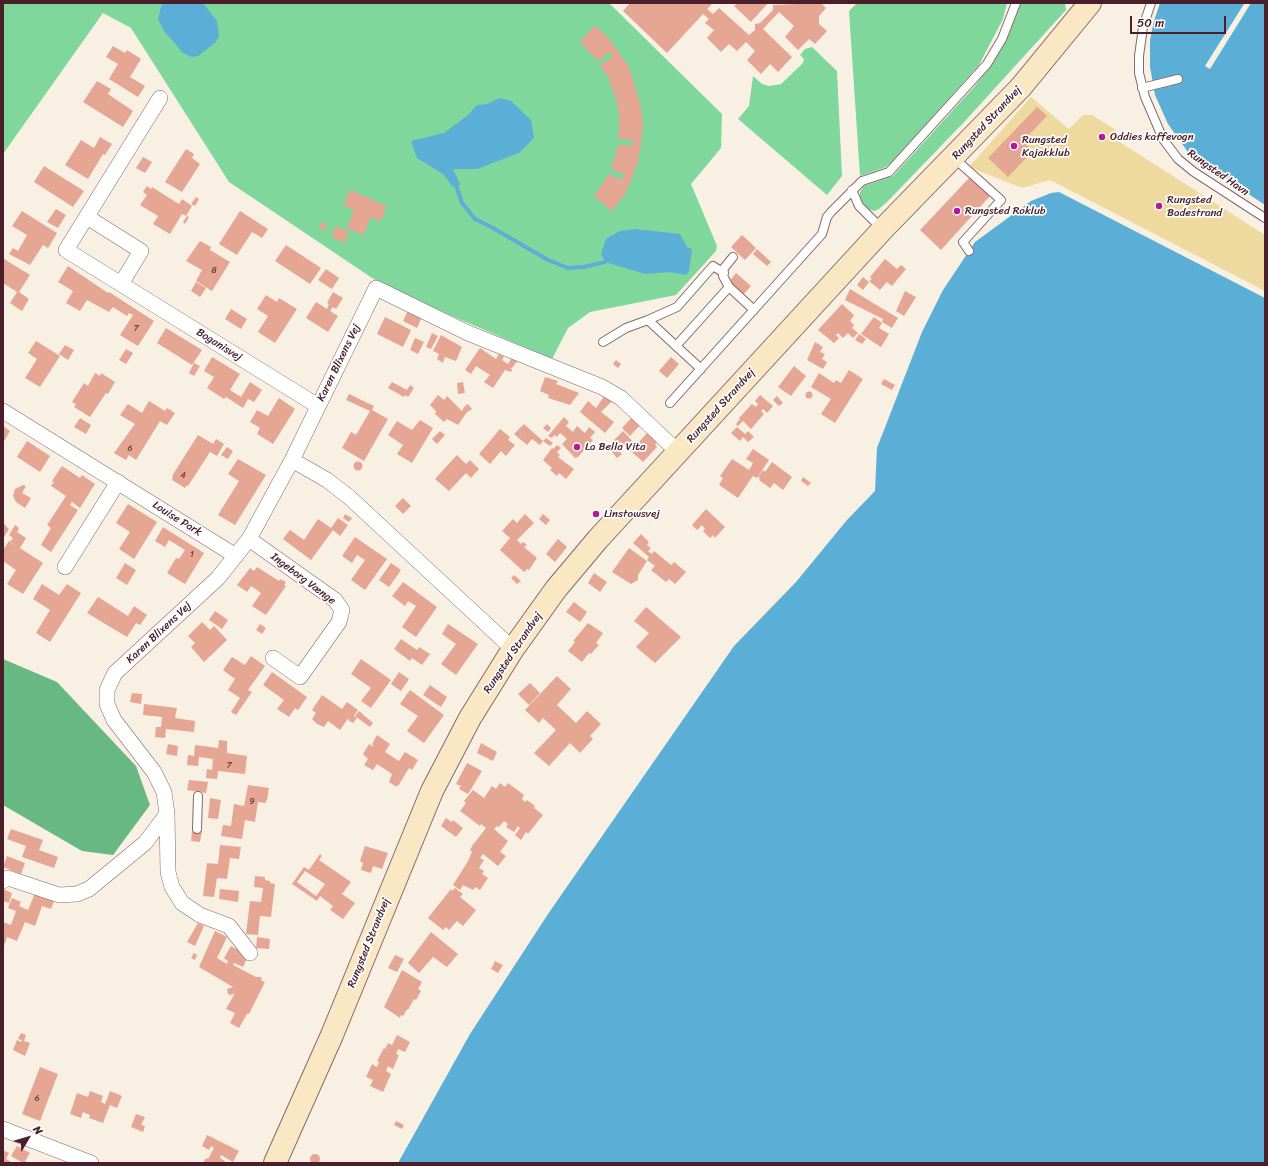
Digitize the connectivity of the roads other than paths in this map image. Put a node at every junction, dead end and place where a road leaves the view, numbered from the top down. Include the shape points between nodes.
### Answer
1 (1016, 3) edge
2 (1151, 3) edge
3 (1083, 6) edge
4 (1178, 79) dead end
5 (1142, 88) junction
6 (160, 98) dead end
7 (954, 158) junction
8 (852, 190) junction
9 (87, 217) junction
10 (1265, 218) edge
11 (883, 229) junction
12 (969, 251) dead end
13 (732, 257) dead end
14 (724, 273) junction
15 (121, 284) junction
16 (729, 287) junction
17 (754, 310) junction
18 (648, 320) junction
19 (603, 342) dead end
20 (676, 346) junction
21 (701, 369) junction
22 (670, 403) dead end
23 (318, 406) junction
24 (3, 411) edge
25 (678, 452) junction
26 (292, 460) junction
27 (118, 482) junction
28 (249, 539) junction
29 (236, 556) junction
30 (65, 567) dead end
31 (513, 649) junction
32 (273, 658) dead end
33 (198, 796) dead end
34 (167, 814) junction
35 (197, 829) dead end
36 (3, 881) edge
37 (250, 953) dead end
38 (3, 1129) edge
39 (91, 1163) edge
40 (275, 1163) edge

1 - 8 lane via 1002,39 987,64 889,172 862,181
2 - 5 lane, Rungsted Havn via 1143,27 1139,56
3 - 7 main road, Rungsted Strandvej via 1021,87
4 - 5 lane
5 - 10 lane, Rungsted Havn via 1166,144 1178,159
6 - 9 street, Boganisvej
7 - 11 main road, Rungsted Strandvej
7 - 12 lane via 1001,200 963,242
8 - 11 lane via 859,206
8 - 17 lane via 827,217 822,234
9 - 15 street via 141,251
9 - 15 street, Boganisvej via 66,250
11 - 25 main road, Rungsted Strandvej
13 - 14 lane via 724,268
14 - 16 lane
14 - 18 lane via 713,266 677,307
15 - 23 street, Boganisvej
16 - 17 lane
16 - 20 lane
17 - 21 lane
18 - 19 lane via 626,328
18 - 20 lane
20 - 21 lane
21 - 22 lane
23 - 25 street, Karen Blixens Vej via 376,288 468,333 602,387 621,398
23 - 26 street, Karen Blixens Vej
24 - 27 street, Louise Park
25 - 31 main road, Rungsted Strandvej via 556,589
26 - 28 street, Karen Blixens Vej
26 - 31 street via 327,480 349,497
27 - 29 street, Louise Park
27 - 30 street
28 - 29 street, Karen Blixens Vej
28 - 32 street, Ingeborg Vænge via 335,600 342,610 339,622 300,677
29 - 34 street, Karen Blixens Vej via 218,578 115,673 107,690 107,704 114,720 154,772 164,792
31 - 40 main road, Rungsted Strandvej via 470,718 432,791 332,1035
33 - 35 lane
34 - 36 street via 145,844 89,889 77,894 59,895 8,878
34 - 37 street, Karen Blixens Vej via 168,872 172,887 182,903 200,915 229,926
38 - 39 street

